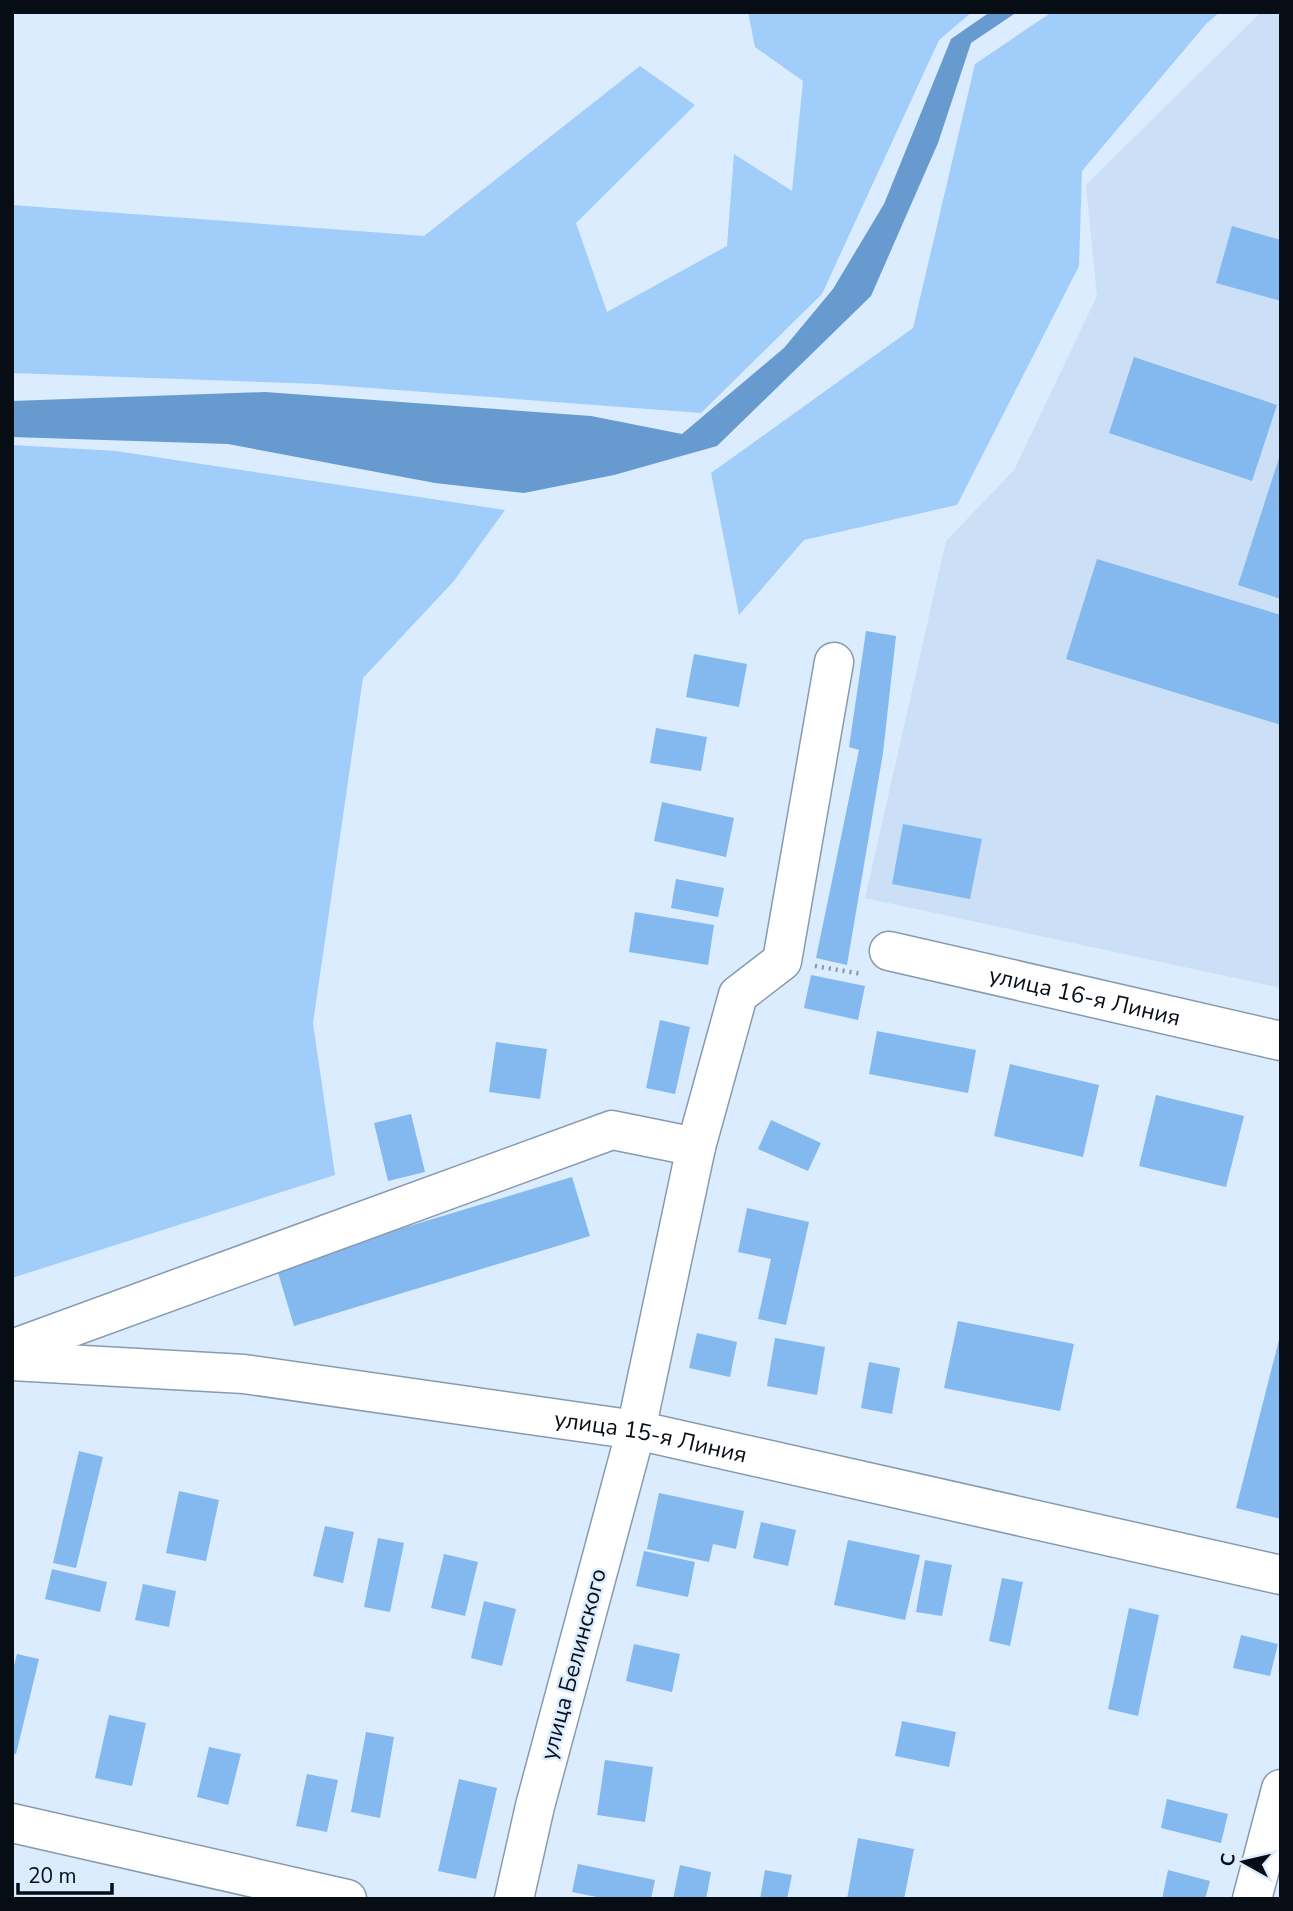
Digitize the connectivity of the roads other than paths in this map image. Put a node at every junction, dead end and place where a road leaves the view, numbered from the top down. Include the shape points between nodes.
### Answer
1 (834, 662) dead end
2 (889, 951) road end
3 (1281, 1041) edge
4 (696, 1147) junction
5 (12, 1349) edge
6 (12, 1361) edge
7 (636, 1430) junction
8 (1281, 1575) edge
9 (1281, 1788) edge
10 (12, 1823) edge
11 (346, 1899) edge
12 (514, 1899) edge
13 (1252, 1899) edge

1 - 4 street, улица Белинского via 782,961 738,995
2 - 3 street, улица 16-я Линия
4 - 5 street via 611,1130
4 - 7 street, улица Белинского
6 - 7 street, улица 15-я Линия via 244,1374
7 - 8 street, улица 15-я Линия
7 - 12 street, улица Белинского
9 - 13 street
10 - 11 street

